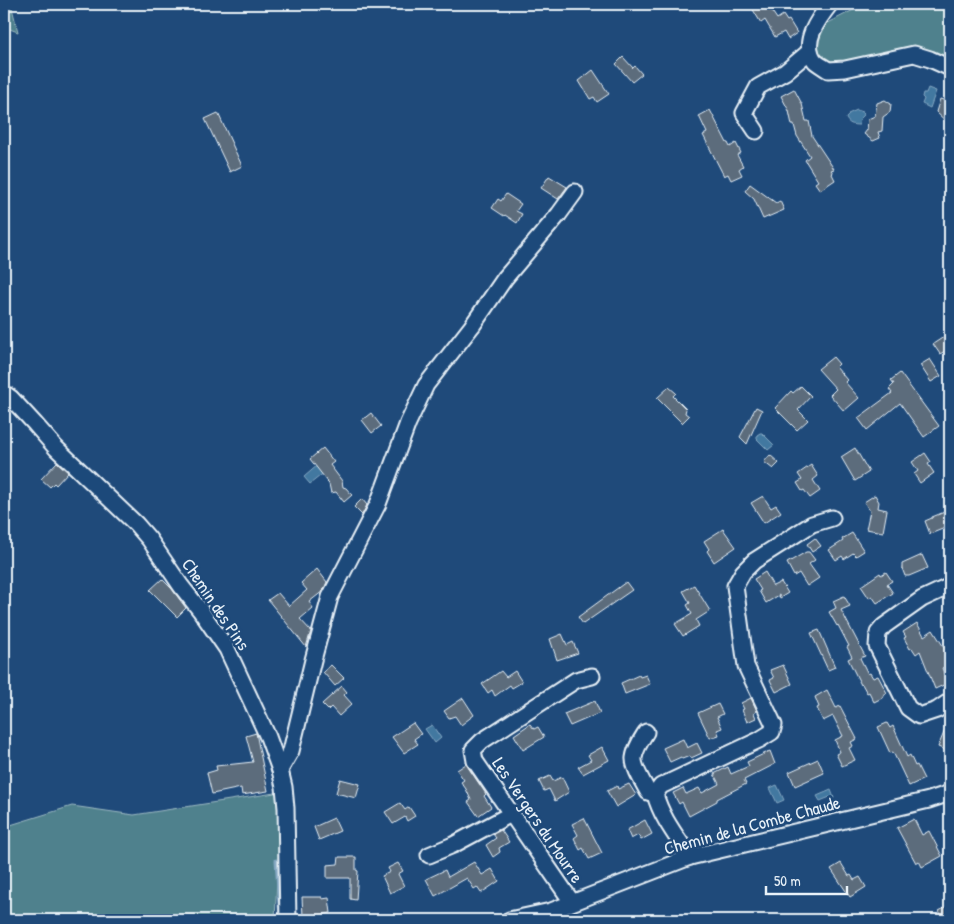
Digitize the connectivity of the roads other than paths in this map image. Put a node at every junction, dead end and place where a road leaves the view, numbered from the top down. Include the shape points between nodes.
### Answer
1 (830, 4) edge
2 (810, 50) junction
3 (950, 68) edge
4 (756, 131) dead end
5 (575, 192) dead end
6 (4, 393) edge
7 (832, 518) dead end
8 (950, 586) edge
9 (592, 676) dead end
10 (950, 700) edge
11 (646, 732) dead end
12 (280, 770) junction
13 (950, 793) edge
14 (656, 794) junction
15 (511, 814) junction
16 (429, 855) dead end
17 (690, 857) junction
18 (572, 902) junction
19 (288, 920) edge
20 (510, 920) edge

1 - 2 street via 810,36
2 - 3 street via 814,60 828,70 914,54
2 - 4 street via 785,72 758,87 744,113
5 - 12 street via 505,278 426,385 378,504 330,597 291,751
6 - 12 street, Chemin des Pins via 149,539 227,649
7 - 14 street via 812,524 754,561 735,586 746,666 774,725 772,732 661,786
8 - 10 street via 922,599 884,626 878,634 877,646 908,708 919,716 937,710
9 - 15 street, Les Vergers du Mourre via 576,680 473,750 475,761
11 - 14 street via 633,759 648,792
12 - 19 street, Chemin des Pins via 286,808
13 - 17 street, Chemin de la Combe Chaude
14 - 17 street via 658,804
15 - 16 street
15 - 18 street, Les Vergers du Mourre
17 - 18 street, Chemin de la Combe Chaude
18 - 20 street, Chemin de la Combe Chaude via 551,911

